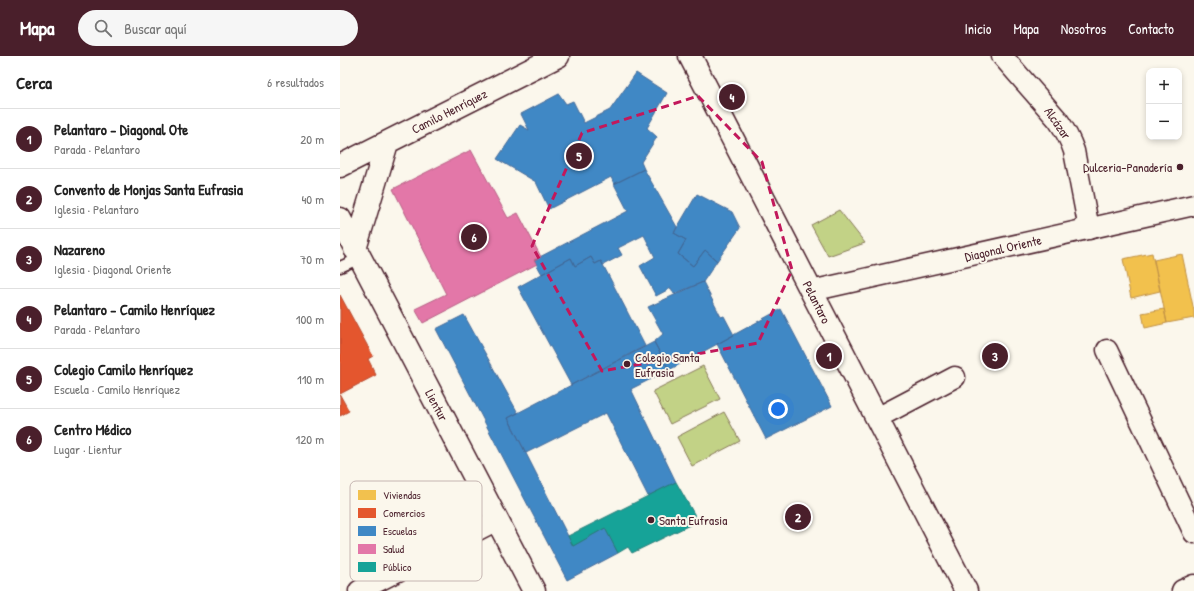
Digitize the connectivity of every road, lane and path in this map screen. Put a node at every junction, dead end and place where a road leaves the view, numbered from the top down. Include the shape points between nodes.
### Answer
1 (558, 56) edge
2 (690, 56) edge
3 (1002, 56) edge
4 (387, 143) junction
5 (340, 166) edge
6 (1194, 205) edge
7 (340, 219) edge
8 (1089, 228) junction
9 (357, 253) junction
10 (340, 267) edge
11 (811, 291) junction
12 (1107, 350) dead end
13 (955, 377) dead end
14 (877, 418) junction
15 (477, 481) edge
16 (482, 491) edge
17 (497, 520) junction
18 (482, 528) edge
19 (1194, 533) edge
20 (378, 581) edge
21 (1194, 586) edge
22 (359, 591) edge
23 (534, 591) edge
24 (966, 591) edge
25 (1183, 591) edge

1 - 4 main road, Camilo Henríquez
2 - 11 main road, Pelantaro
3 - 8 street, Alcázar via 1058,120 1071,140
4 - 5 main road, Camilo Henríquez
4 - 9 main road
6 - 8 street, Diagonal Oriente
7 - 9 main road, Lientur
8 - 11 street, Diagonal Oriente
9 - 10 lane
9 - 15 main road, Lientur
11 - 14 main road, Pelantaro
12 - 19 street
13 - 14 street
14 - 24 main road, Pelantaro
16 - 17 main road, Lientur
17 - 18 street
17 - 23 main road, Lientur
20 - 22 street
21 - 25 main road

